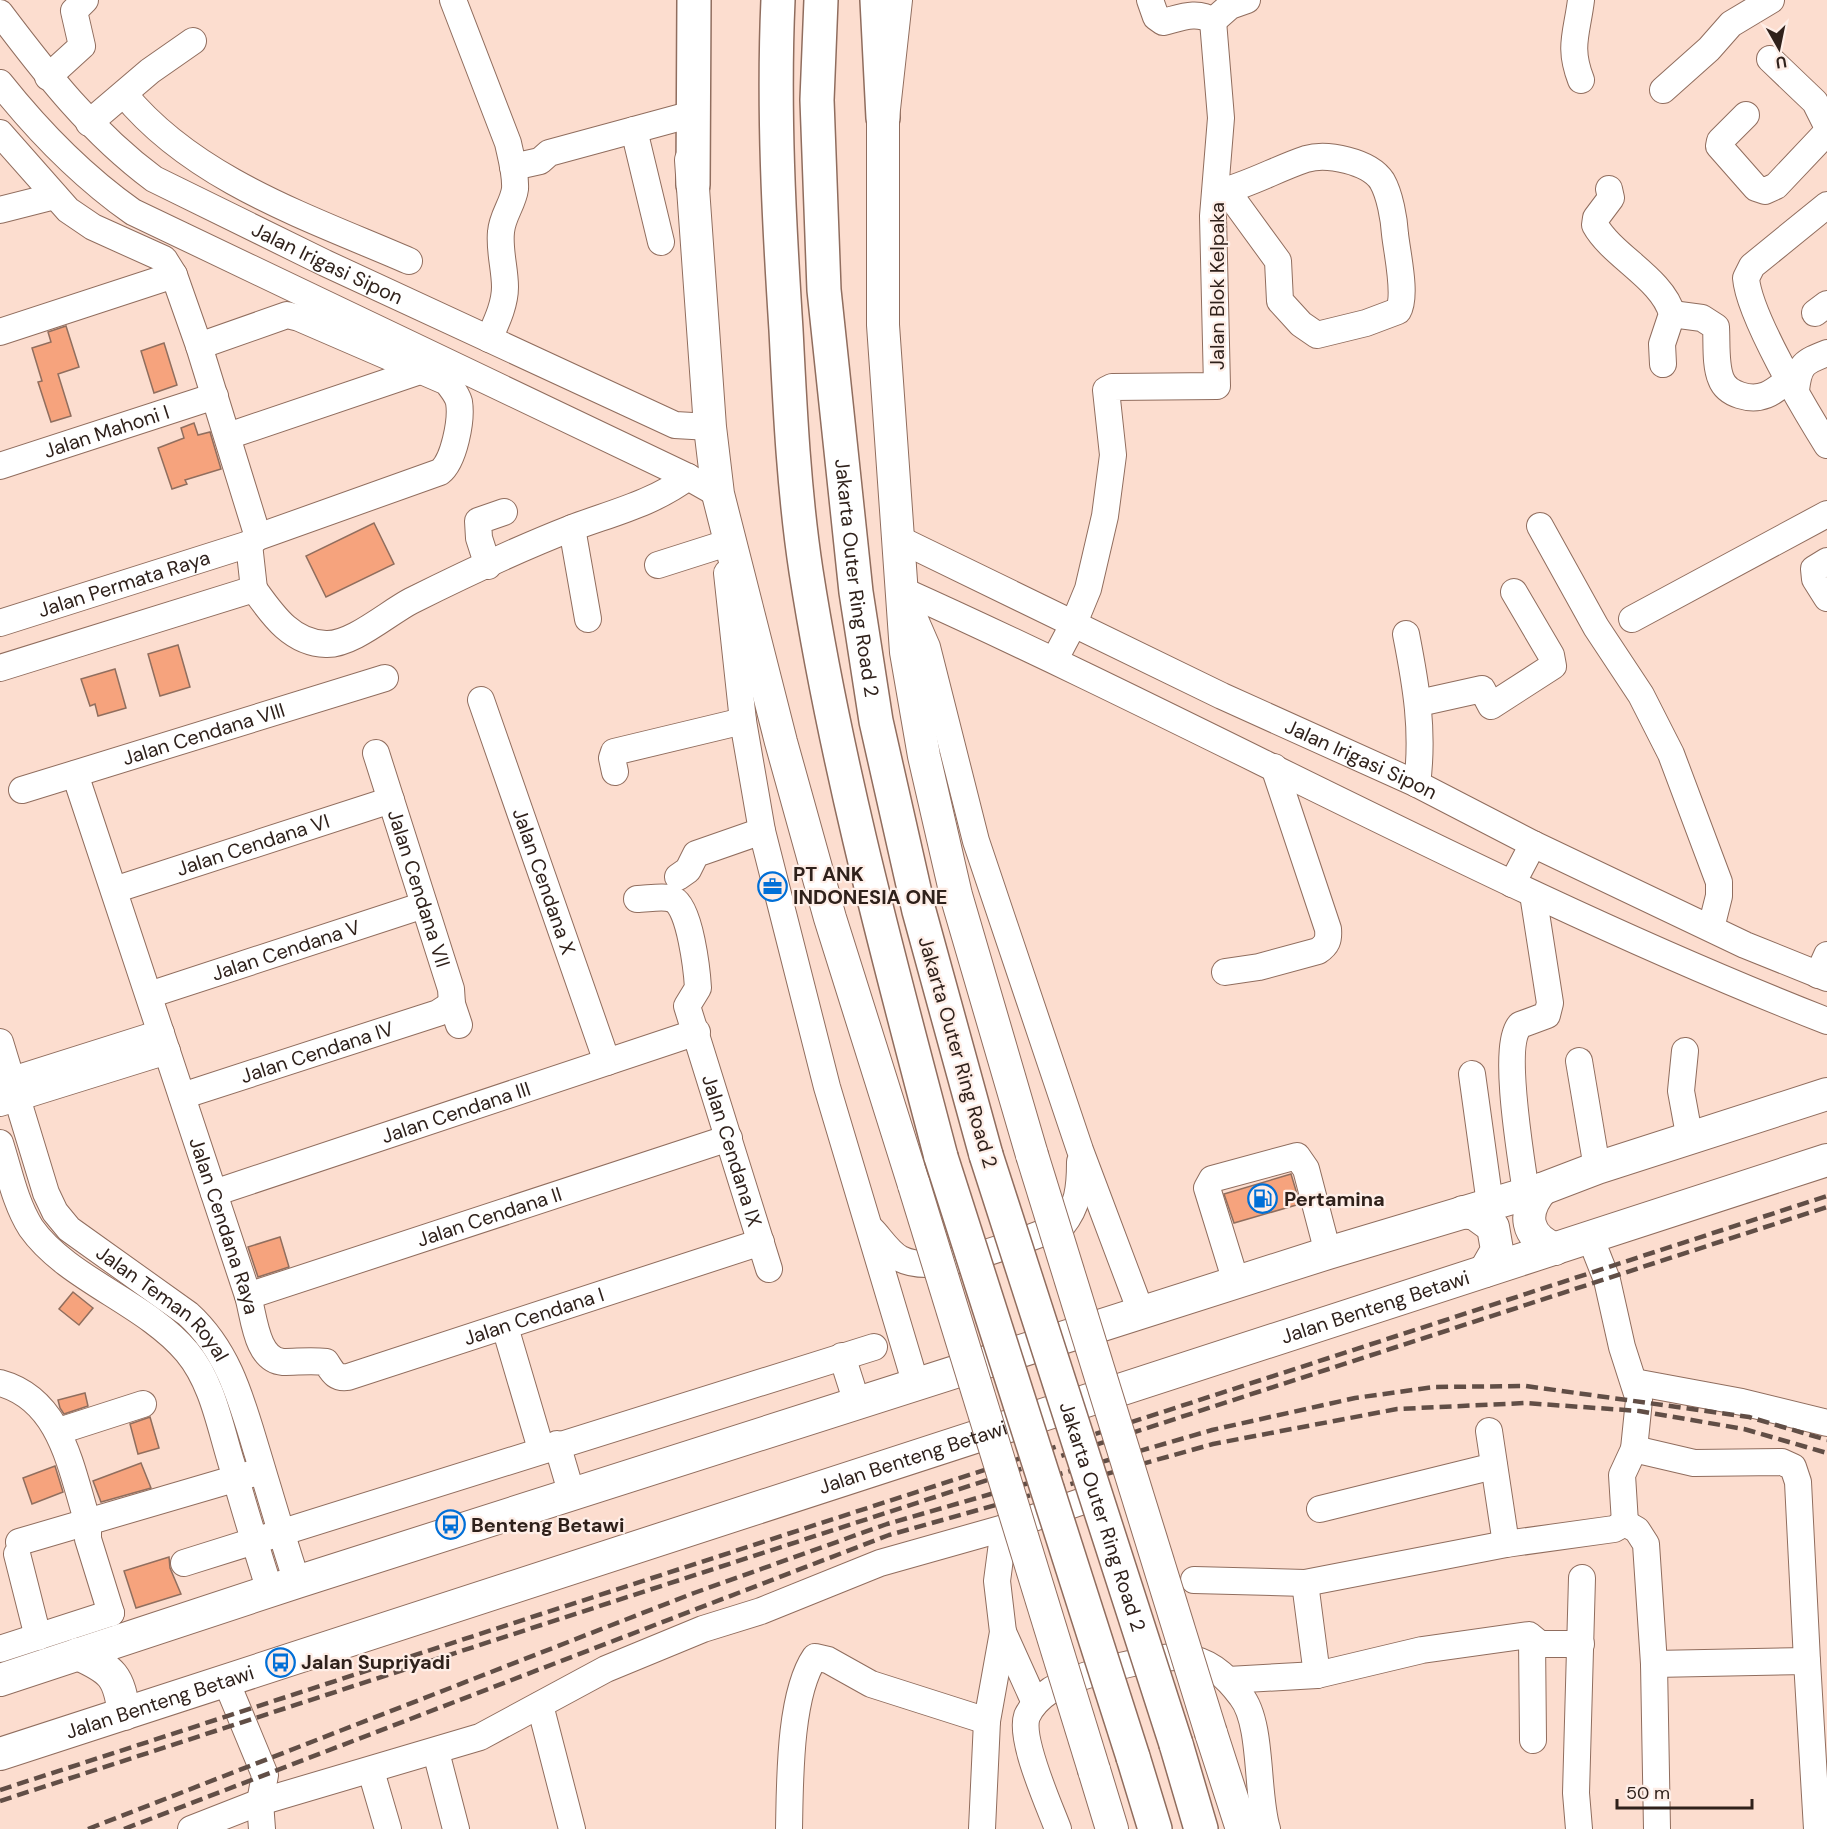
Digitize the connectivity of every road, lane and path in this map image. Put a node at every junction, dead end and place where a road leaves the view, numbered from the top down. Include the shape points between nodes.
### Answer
1 (85, 0) edge
2 (453, 0) edge
3 (681, 0) edge
4 (694, 0) edge
5 (778, 0) edge
6 (821, 0) edge
7 (877, 0) edge
8 (896, 0) edge
9 (1150, 0) edge
10 (1247, 0) edge
11 (1581, 0) edge
12 (1771, 0) edge
13 (0, 13) edge
14 (1213, 21) junction
15 (193, 41) dead end
16 (1770, 59) dead end
17 (48, 77) junction
18 (1581, 80) dead end
19 (0, 83) edge
20 (1663, 90) dead end
21 (124, 94) junction
22 (689, 115) junction
23 (1746, 115) dead end
24 (883, 118) junction
25 (89, 123) junction
26 (1827, 126) edge
27 (634, 129) junction
28 (1827, 132) edge
29 (0, 133) edge
30 (513, 167) junction
31 (693, 185) junction
32 (1609, 189) dead end
33 (1221, 192) junction
34 (55, 196) junction
35 (1827, 205) edge
36 (0, 210) edge
37 (348, 235) junction
38 (661, 242) dead end
39 (409, 261) dead end
40 (325, 263) junction
41 (174, 275) junction
42 (1672, 314) junction
43 (0, 332) edge
44 (489, 339) junction
45 (199, 346) junction
46 (1827, 353) edge
47 (1663, 363) dead end
48 (420, 371) junction
49 (1793, 384) junction
50 (215, 396) junction
51 (711, 435) junction
52 (228, 436) junction
53 (1827, 445) edge
54 (0, 466) edge
55 (708, 485) junction
56 (504, 512) dead end
57 (1827, 514) edge
58 (1540, 526) dead end
59 (572, 528) junction
60 (253, 540) junction
61 (897, 541) junction
62 (723, 544) junction
63 (1827, 561) edge
64 (658, 565) dead end
65 (488, 566) junction
66 (254, 588) junction
67 (904, 591) junction
68 (1514, 592) dead end
69 (1827, 598) edge
70 (588, 619) dead end
71 (1632, 619) dead end
72 (0, 623) edge
73 (1073, 625) junction
74 (1406, 634) dead end
75 (1056, 657) junction
76 (0, 668) edge
77 (385, 678) dead end
78 (481, 700) dead end
79 (1419, 703) junction
80 (743, 722) junction
81 (375, 753) dead end
82 (1274, 767) junction
83 (615, 772) dead end
84 (75, 774) junction
85 (1417, 784) junction
86 (22, 790) dead end
87 (391, 800) junction
88 (762, 831) junction
89 (1525, 870) junction
90 (678, 877) dead end
91 (114, 890) junction
92 (637, 899) dead end
93 (424, 905) junction
94 (1711, 928) junction
95 (1824, 969) edge
96 (1225, 972) dead end
97 (148, 995) junction
98 (456, 1014) joint
99 (1827, 1021) edge
100 (697, 1032) junction
101 (0, 1042) edge
102 (164, 1042) junction
103 (1685, 1051) dead end
104 (1579, 1061) dead end
105 (607, 1062) junction
106 (1472, 1074) dead end
107 (7, 1091) edge
108 (1827, 1095) edge
109 (182, 1096) junction
110 (729, 1138) junction
111 (1690, 1140) junction
112 (0, 1143) edge
113 (1080, 1150) junction
114 (1827, 1160) edge
115 (1598, 1168) junction
116 (1534, 1191) junction
117 (46, 1193) junction
118 (214, 1193) junction
119 (18, 1200) junction
120 (1477, 1208) junction
121 (870, 1227) junction
122 (1590, 1237) junction
123 (761, 1242) junction
124 (1555, 1249) junction
125 (1328, 1253) junction
126 (769, 1269) dead end
127 (1485, 1271) junction
128 (1236, 1282) junction
129 (248, 1296) junction
130 (1141, 1312) junction
131 (505, 1327) junction
132 (874, 1347) dead end
133 (842, 1356) junction
134 (310, 1359) joint
135 (1634, 1382) junction
136 (0, 1383) edge
137 (916, 1385) junction
138 (857, 1403) junction
139 (143, 1404) dead end
140 (1827, 1423) edge
141 (58, 1431) junction
142 (1489, 1431) dead end
143 (549, 1447) junction
144 (1634, 1449) junction
145 (1494, 1466) junction
146 (263, 1470) junction
147 (236, 1479) junction
148 (572, 1495) junction
149 (1092, 1498) dead end
150 (1320, 1509) dead end
151 (277, 1520) junction
152 (88, 1523) junction
153 (1625, 1523) junction
154 (1004, 1528) junction
155 (250, 1529) junction
156 (1506, 1544) junction
157 (184, 1563) dead end
158 (1582, 1578) dead end
159 (1194, 1580) dead end
160 (1305, 1583) junction
161 (283, 1587) junction
162 (1003, 1632) junction
163 (97, 1633) junction
164 (142, 1634) junction
165 (38, 1637) junction
166 (1532, 1639) junction
167 (1581, 1644) junction
168 (0, 1649) edge
169 (1807, 1661) junction
170 (1654, 1664) junction
171 (1317, 1675) junction
172 (0, 1680) edge
173 (1228, 1680) junction
174 (226, 1681) junction
175 (157, 1703) junction
176 (1035, 1703) junction
177 (540, 1704) junction
178 (124, 1714) junction
179 (987, 1721) junction
180 (1819, 1726) edge
181 (1533, 1740) dead end
182 (436, 1752) junction
183 (0, 1754) edge
184 (371, 1771) junction
185 (260, 1802) junction
186 (1820, 1818) edge
187 (191, 1829) edge
188 (262, 1829) edge
189 (388, 1829) edge
190 (456, 1829) edge
191 (572, 1829) edge
192 (789, 1829) edge
193 (982, 1829) edge
194 (1058, 1829) edge
195 (1112, 1829) edge
196 (1155, 1829) edge
197 (1201, 1829) edge
198 (1242, 1829) edge
199 (1267, 1829) edge
200 (1579, 1829) edge
201 (1657, 1829) edge

1 - 17 street via 74,11 82,46
2 - 30 street via 508,143
3 - 22 main road
4 - 31 highway
5 - 196 highway, bridge via 779,218 789,393 806,568 834,728 879,925 941,1157
6 - 197 highway, Jakarta Outer Ring Road 2, bridge via 817,100 824,290 856,592 876,721 919,911 986,1155
7 - 24 highway
8 - 24 main road
9 - 14 street via 1162,22 1194,14 1204,14
10 - 14 street via 1230,6
11 - 18 street via 1572,45
12 - 20 street via 1731,24
13 - 17 street, Jalan Irigasi Sipon
14 - 33 street, Jalan Blok Kelpaka via 1221,118
15 - 21 street
16 - 26 street via 1815,102
17 - 25 street, Jalan Irigasi Sipon
19 - 55 street, Jalan Irigasi Sipon via 64,156 133,212
21 - 25 street
21 - 37 street via 162,135 207,166
22 - 27 street
22 - 31 main road
23 - 28 street via 1719,146 1756,188 1776,186
24 - 61 main road via 883,325
25 - 40 street, Jalan Irigasi Sipon via 154,179
27 - 30 street
27 - 38 street
29 - 34 street
30 - 44 street via 515,189 500,238 505,288 501,312
31 - 51 main road
32 - 42 street via 1611,198 1594,221 1596,228 1657,290
33 - 33 street via 1308,158 1338,157 1374,174 1382,181 1394,224 1402,296 1398,311 1317,335 1280,301 1278,261
33 - 73 street, Jalan Blok Kelpaka via 1213,271 1217,386 1106,390 1113,470 1094,570
34 - 36 street
34 - 41 street via 93,227 164,259
35 - 49 street via 1752,266 1746,278 1751,302
37 - 39 street
37 - 40 street
40 - 44 street, Jalan Irigasi Sipon
41 - 43 street
41 - 45 street
42 - 47 street via 1662,344
42 - 49 street via 1702,318 1716,327 1720,378 1735,393 1749,397 1766,395
44 - 51 street, Jalan Irigasi Sipon via 675,425
45 - 48 street via 287,315
45 - 50 street
46 - 49 street via 1805,362
48 - 52 street
48 - 60 street, Jalan Permata Raya via 447,382 456,393 459,404 448,465 440,472
49 - 53 street
50 - 52 street
50 - 54 street, Jalan Mahoni I
51 - 55 main road
52 - 60 street
55 - 59 street
55 - 62 street
55 - 195 main road, bridge via 830,918
56 - 65 street via 478,521
57 - 71 street
58 - 94 street via 1596,627 1641,695 1671,754 1719,882
59 - 65 street
59 - 70 street
60 - 66 street
60 - 72 street, Jalan Permata Raya
61 - 67 main road
61 - 73 street, Jalan Irigasi Sipon
62 - 64 street
62 - 80 street
63 - 69 street via 1814,569 1815,579
65 - 66 street via 409,602 346,640 327,644 303,639 276,621
66 - 76 street
67 - 75 street, Jalan Irigasi Sipon
67 - 113 street via 927,647 976,841
67 - 198 main road, bridge via 906,652 956,895 1032,1155
68 - 79 street via 1551,655 1553,666 1491,706 1482,689
73 - 75 street, Jalan Blok Kelpaka
73 - 85 street, Jalan Irigasi Sipon
74 - 79 street
75 - 82 street, Jalan Irigasi Sipon
77 - 84 street, Jalan Cendana VIII via 346,682
78 - 105 street, Jalan Cendana X
79 - 85 street
80 - 83 street via 614,752
80 - 88 street
81 - 87 street, Jalan Cendana VII
82 - 89 street, Jalan Irigasi Sipon
82 - 96 street via 1329,938 1318,951
84 - 86 street, Jalan Cendana VIII
84 - 91 street, Jalan Cendana Raya
85 - 89 street, Jalan Irigasi Sipon
87 - 91 street, Jalan Cendana VI
87 - 93 street, Jalan Cendana VII
88 - 90 street via 696,854 688,870
88 - 121 street via 827,1087
89 - 94 street, Jalan Irigasi Sipon
89 - 99 street, Jalan Irigasi Sipon via 1726,981
89 - 116 street via 1550,1003 1547,1015 1520,1025 1516,1034 1512,1088
91 - 97 street, Jalan Cendana Raya
92 - 100 street, Jalan Cendana IX via 672,899 680,904 697,968 699,988 687,1006
93 - 97 street, Jalan Cendana V
93 - 98 street, Jalan Cendana VII
94 - 95 street, Jalan Irigasi Sipon
97 - 102 street, Jalan Cendana Raya
98 - 109 street, Jalan Cendana IV via 438,1012
100 - 105 street, Jalan Cendana III
100 - 110 street, Jalan Cendana IX
101 - 107 street, Jalan Teman Royal
102 - 107 street
102 - 109 street, Jalan Cendana Raya
103 - 111 street via 1681,1091
104 - 115 street
105 - 118 street, Jalan Cendana III
106 - 120 street
107 - 117 street, Jalan Teman Royal
108 - 111 main road
109 - 118 street, Jalan Cendana Raya
110 - 123 street, Jalan Cendana IX
110 - 129 street, Jalan Cendana II
111 - 115 main road
112 - 119 street, Jalan Teman Royal
113 - 121 street via 1080,1191 1073,1212 1062,1226 948,1264 924,1266 900,1259
113 - 130 street
114 - 122 main road, Jalan Benteng Betawi
115 - 116 main road
116 - 120 main road
116 - 124 main road via 1528,1218 1538,1240
117 - 119 street
117 - 146 street, Jalan Teman Royal via 69,1229 201,1325 231,1371
118 - 129 street, Jalan Cendana Raya
119 - 147 street, Jalan Teman Royal via 30,1225 49,1248 162,1328 188,1353 208,1387
120 - 125 main road
120 - 127 main road via 1475,1214 1493,1227 1497,1251
121 - 137 street
122 - 124 main road, Jalan Benteng Betawi
122 - 135 street via 1607,1280
123 - 126 street, Jalan Cendana IX
123 - 131 street, Jalan Cendana I
124 - 127 main road, Jalan Benteng Betawi
125 - 128 main road
125 - 128 street via 1306,1169 1297,1156 1212,1179 1207,1188
127 - 174 main road, Jalan Benteng Betawi
128 - 130 main road
129 - 134 street, Jalan Cendana Raya via 263,1349 270,1358 280,1362
130 - 137 main road
131 - 134 street, Jalan Cendana I via 348,1377 340,1378 326,1362
131 - 143 street via 524,1391
132 - 133 street
133 - 138 street
133 - 143 street
135 - 140 street via 1742,1401
135 - 144 street via 1639,1411
136 - 141 street via 33,1399
137 - 138 main road
138 - 148 main road
139 - 141 street
141 - 152 street
142 - 145 street
143 - 148 street
143 - 151 street
144 - 153 street via 1622,1475
144 - 169 street via 1694,1463 1770,1462 1793,1467 1798,1482
145 - 150 street
145 - 156 street
146 - 147 street
146 - 151 street, Jalan Teman Royal
147 - 152 street
147 - 155 street, Jalan Teman Royal
148 - 161 main road
149 - 154 street
151 - 155 street
151 - 161 street, Jalan Teman Royal
152 - 163 street
152 - 165 street via 18,1548
153 - 156 street via 1614,1529
153 - 170 street via 1637,1530 1646,1544
154 - 162 street via 997,1581
154 - 177 street via 880,1563 761,1611 703,1629 606,1669
155 - 157 street
155 - 161 street, Jalan Teman Royal
156 - 160 street
158 - 167 street
159 - 160 street
160 - 171 street
161 - 164 main road
162 - 176 street
162 - 179 street
163 - 164 main road
163 - 165 street
163 - 172 main road
163 - 178 main road via 100,1664 119,1685
164 - 175 main road via 134,1651 132,1671 141,1688
165 - 168 street
166 - 167 street via 1540,1644
166 - 171 street via 1528,1635 1422,1650
166 - 181 street
167 - 200 street via 1576,1793
169 - 170 street
169 - 180 street
170 - 201 street
171 - 173 street
173 - 176 street via 1205,1663 1161,1657 1069,1682
173 - 199 street via 1244,1698 1253,1727
174 - 175 main road, Jalan Benteng Betawi
174 - 185 street via 265,1775
175 - 178 main road, Jalan Benteng Betawi
176 - 194 street via 1027,1718 1027,1736
177 - 182 street via 480,1737
177 - 191 street
178 - 183 main road, Jalan Benteng Betawi
179 - 192 street via 871,1684 815,1657 800,1699 794,1732
179 - 193 street
180 - 186 street
182 - 184 street
182 - 190 street
184 - 185 street
184 - 189 street
185 - 187 street
185 - 188 street

